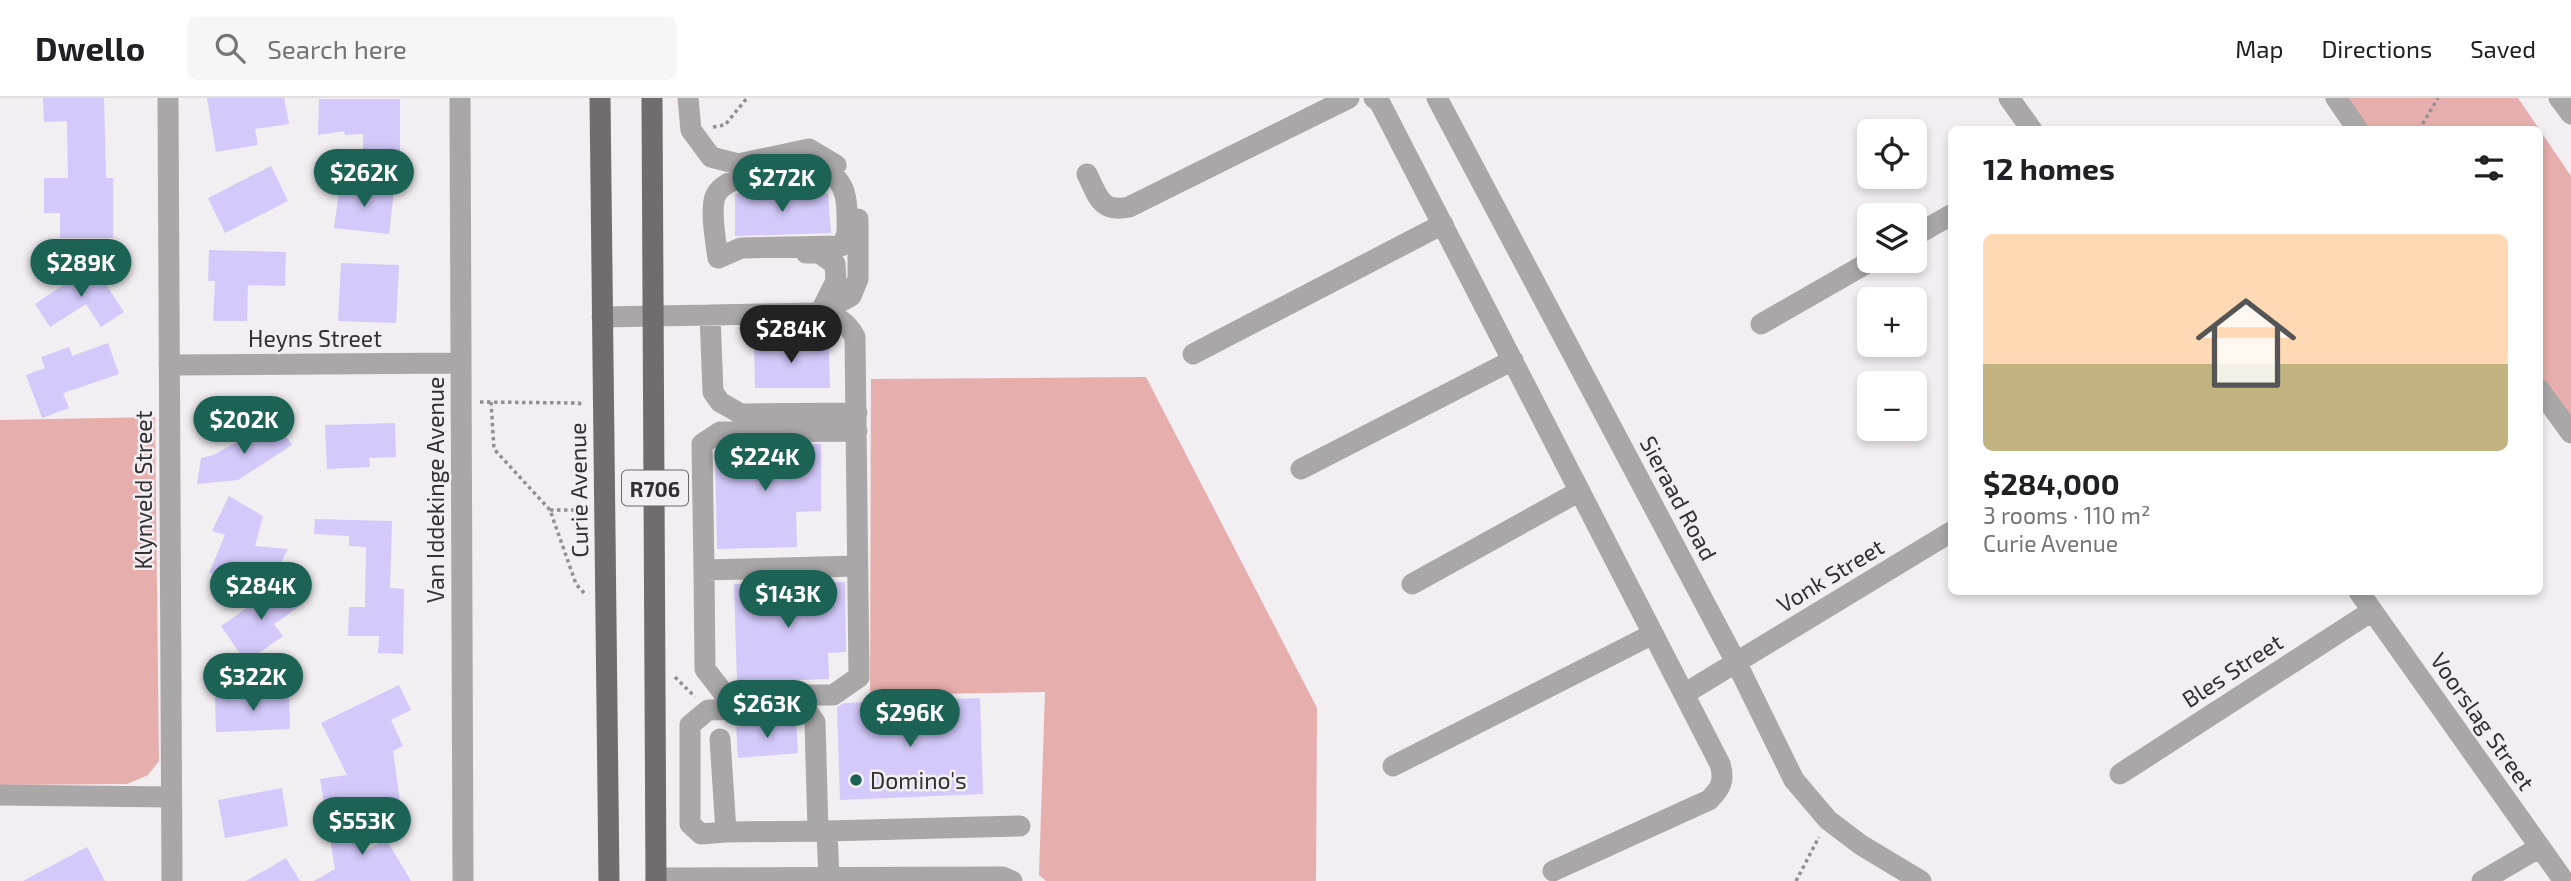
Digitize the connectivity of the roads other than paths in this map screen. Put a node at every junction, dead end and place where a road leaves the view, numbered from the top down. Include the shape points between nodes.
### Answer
1 (168, 98) edge
2 (460, 98) edge
3 (600, 98) edge
4 (652, 98) edge
5 (688, 98) edge
6 (1349, 98) edge
7 (1374, 98) edge
8 (1437, 98) edge
9 (2009, 98) edge
10 (2336, 98) edge
11 (2559, 98) edge
12 (2571, 114) edge
13 (2029, 126) edge
14 (2355, 126) edge
15 (738, 164) junction
16 (1087, 174) dead end
17 (1948, 217) edge
18 (1443, 225) junction
19 (1927, 229) edge
20 (858, 239) junction
21 (819, 253) junction
22 (718, 258) junction
23 (1857, 269) edge
24 (820, 313) junction
25 (709, 315) junction
26 (654, 316) junction
27 (603, 317) junction
28 (1761, 324) dead end
29 (1192, 355) dead end
30 (1513, 360) junction
31 (460, 363) junction
32 (169, 365) junction
33 (2543, 394) edge
34 (856, 422) junction
35 (2571, 433) edge
36 (1301, 469) dead end
37 (1580, 491) junction
38 (1948, 534) edge
39 (856, 566) junction
40 (704, 570) junction
41 (1412, 584) dead end
42 (2361, 595) edge
43 (2372, 611) junction
44 (1653, 634) junction
45 (1737, 664) junction
46 (1684, 694) junction
47 (720, 739) dead end
48 (1393, 766) dead end
49 (2120, 774) dead end
50 (0, 796) edge
51 (171, 797) junction
52 (1020, 826) dead end
53 (823, 831) junction
54 (726, 832) junction
55 (2539, 847) junction
56 (1553, 871) dead end
57 (828, 879) junction
58 (656, 880) edge
59 (713, 880) edge
60 (172, 881) edge
61 (463, 881) edge
62 (609, 881) edge
63 (1012, 881) edge
64 (1921, 881) edge
65 (2482, 881) edge
66 (2564, 881) edge

1 - 32 street, Klynveld Street
2 - 31 street, Van Iddekinge Avenue
3 - 27 main road, Curie Avenue / R706
4 - 26 main road, R706
5 - 15 street via 691,130 711,158
6 - 16 street via 1129,207 1109,207 1100,201
7 - 18 street
8 - 45 street, Sieraad Road
9 - 13 street
10 - 14 street
11 - 12 street
15 - 20 street via 809,149 830,159 853,180 858,193
15 - 22 street via 714,178 704,193 704,246
17 - 19 street
18 - 29 street
18 - 30 street
20 - 21 street via 845,250
20 - 24 street via 858,279 851,296
21 - 22 street
21 - 24 street via 835,264 836,281
22 - 22 street via 715,197 725,184 806,164 825,168 839,180 847,199 848,237 841,246 741,248
23 - 28 street
24 - 25 street
24 - 34 street via 844,322 855,337
25 - 26 street
25 - 34 street via 713,392 730,410
26 - 27 street
26 - 58 main road, R706
27 - 62 main road, Curie Avenue / R706
30 - 36 street
30 - 37 street
31 - 32 street, Heyns Street
31 - 61 street, Van Iddekinge Avenue
32 - 51 street, Klynveld Street
33 - 35 street
34 - 39 street
34 - 40 street via 720,432 702,444
37 - 41 street
37 - 44 street
38 - 45 street, Vonk Street
39 - 40 street
39 - 40 street via 859,677 833,695 724,695 705,669
42 - 43 street, Voorslag Street
43 - 49 street, Bles Street
43 - 55 street, Voorslag Street
44 - 46 street
44 - 48 street
45 - 46 street, Vonk Street
45 - 64 street, Sieraad Road via 1794,780 1828,820
46 - 56 street via 1720,764 1724,779 1720,789 1691,809
47 - 54 street
50 - 51 street
51 - 60 street, Klynveld Street
52 - 53 street
53 - 54 street
53 - 54 street via 816,722 805,708 708,710 690,725 690,824 701,834
53 - 57 street
55 - 65 street
55 - 66 street, Voorslag Street
57 - 59 street
57 - 63 street via 1003,877
58 - 59 street

